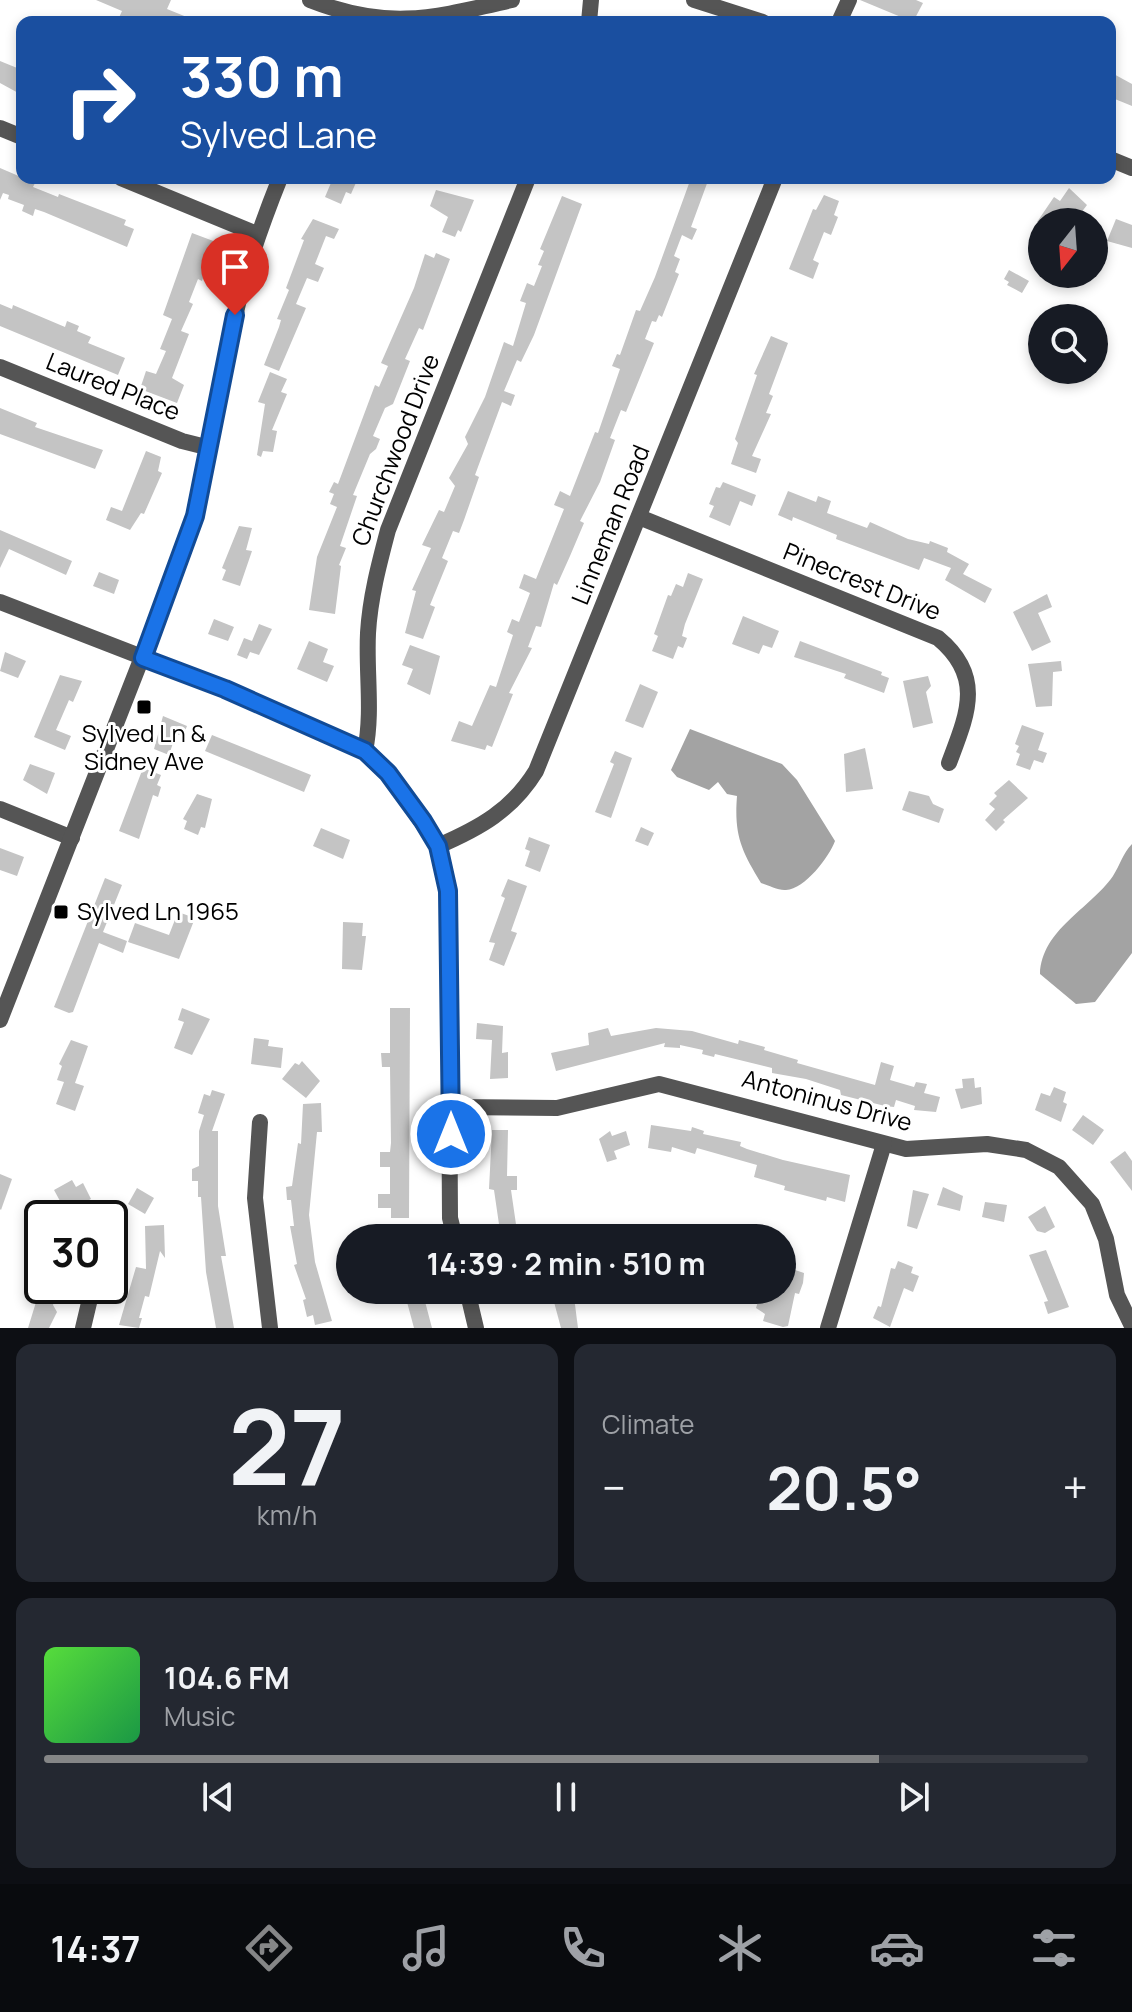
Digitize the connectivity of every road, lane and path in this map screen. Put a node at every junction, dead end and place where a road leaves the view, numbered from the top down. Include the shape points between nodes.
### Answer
1 (310, 0) edge
2 (512, 0) edge
3 (694, 0) edge
4 (348, 12) edge
5 (435, 16) edge
6 (744, 16) edge
7 (136, 184) edge
8 (278, 184) edge
9 (526, 184) edge
10 (773, 184) edge
11 (257, 234) junction
12 (0, 367) edge
13 (210, 448) junction
14 (639, 517) junction
15 (0, 602) edge
16 (143, 658) junction
17 (365, 751) junction
18 (949, 763) dead end
19 (0, 809) edge
20 (72, 838) junction
21 (438, 846) junction
22 (0, 1020) edge
23 (451, 1107) junction
24 (260, 1122) dead end
25 (884, 1144) junction
26 (452, 1224) edge
27 (89, 1304) edge
28 (470, 1304) edge
29 (1132, 1326) edge
30 (83, 1328) edge
31 (270, 1328) edge
32 (476, 1328) edge
33 (828, 1328) edge

1 - 4 street
2 - 5 street
3 - 6 street
7 - 11 street
8 - 11 street
9 - 17 street, Churchwood Drive via 385,541 369,619 371,722
10 - 14 street, Linneman Road
11 - 13 street via 235,315
12 - 13 street, Laured Place
13 - 16 street via 184,550
14 - 18 street, Pinecrest Drive via 938,638 958,658 969,687 966,719
14 - 21 street, Linneman Road via 536,771 496,817
15 - 16 street
16 - 17 street
16 - 20 street
17 - 21 street via 388,773
19 - 20 street
20 - 22 street
21 - 23 street via 451,941
23 - 25 street, Antoninus Drive via 557,1108 659,1084
23 - 26 street
24 - 31 street via 255,1198
25 - 29 street, Antoninus Drive via 925,1150 1008,1146 1059,1167 1085,1194 1100,1221 1117,1295
25 - 33 street
27 - 30 street
28 - 32 street

